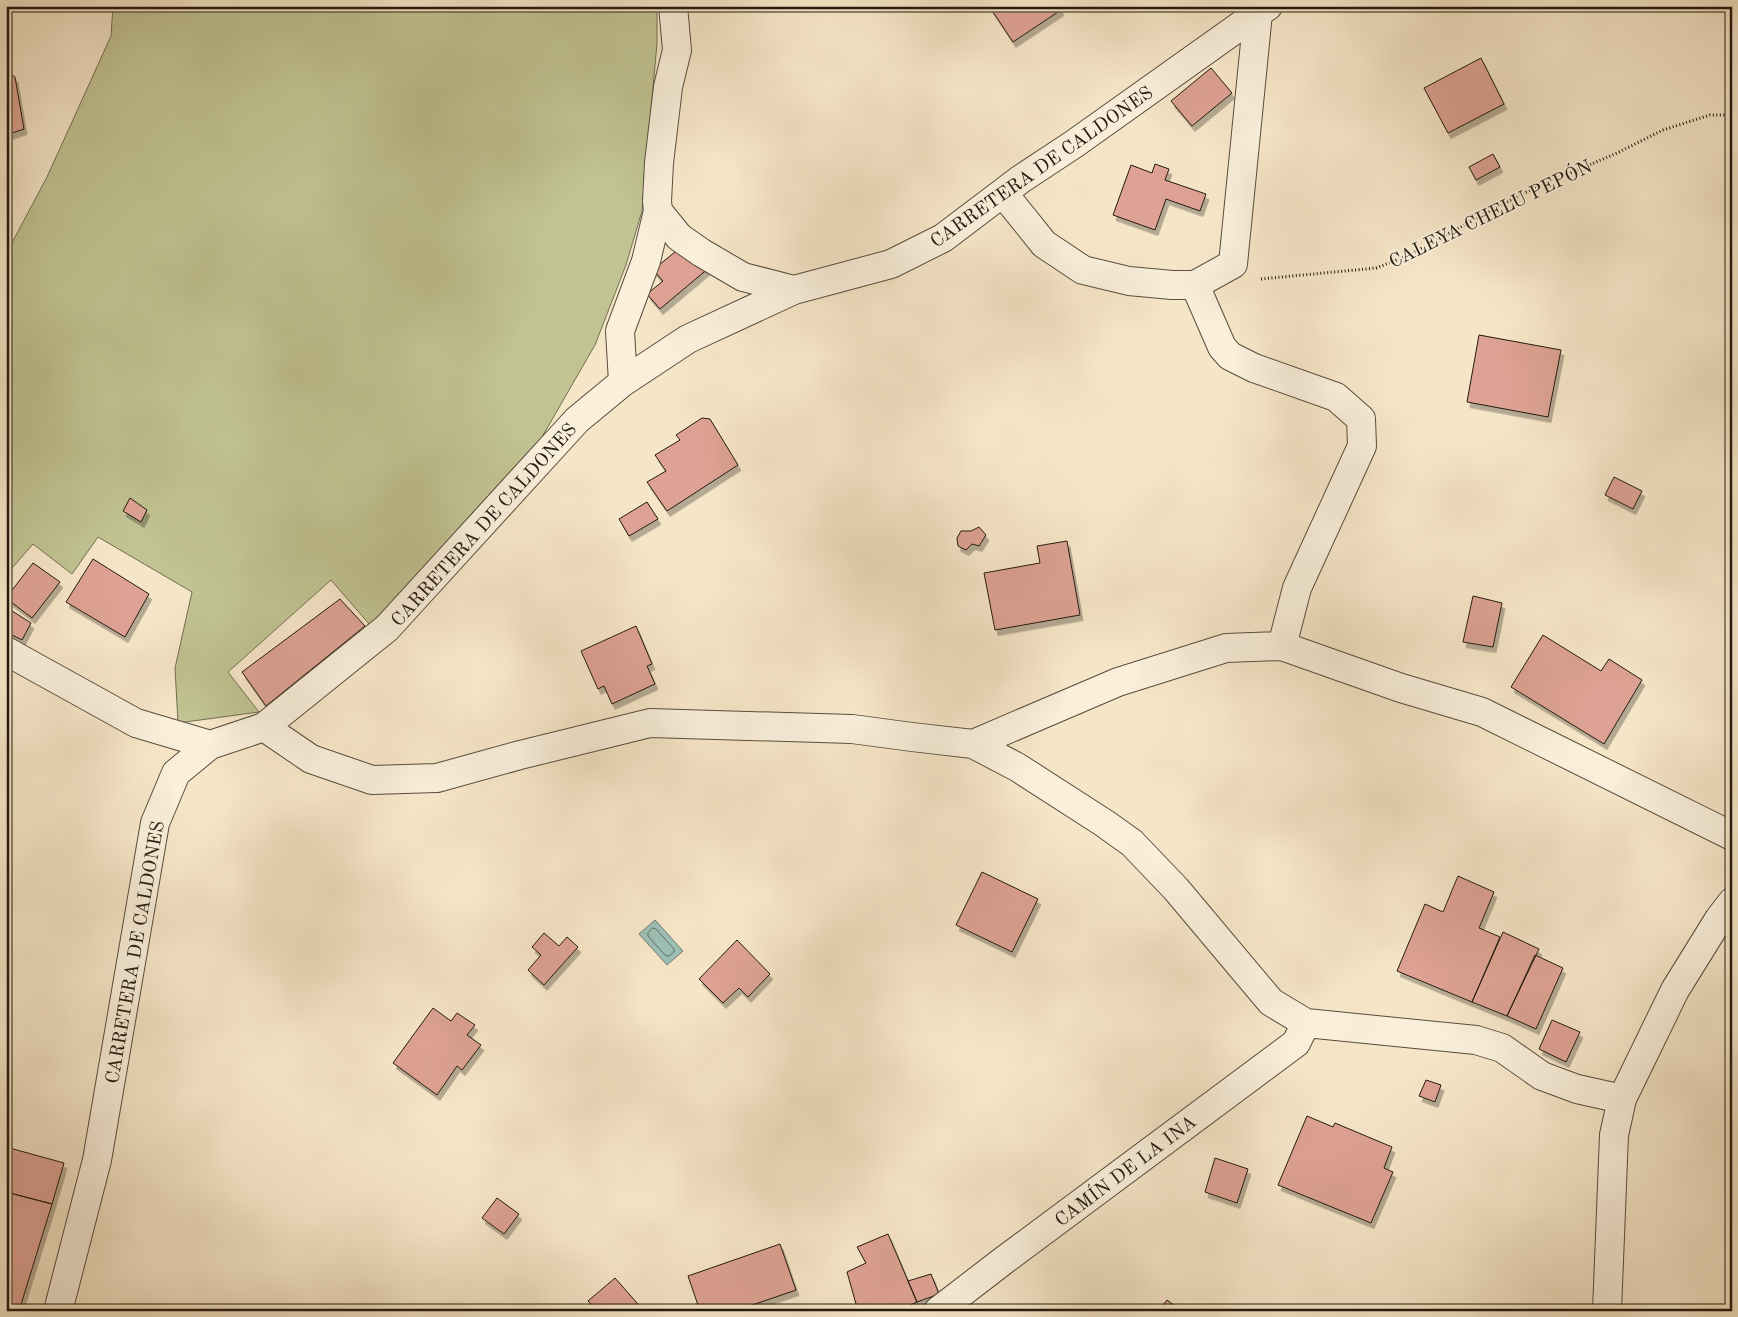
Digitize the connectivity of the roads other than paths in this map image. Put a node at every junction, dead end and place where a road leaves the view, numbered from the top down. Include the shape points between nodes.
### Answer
1 (673, 6) edge
2 (1263, 10) edge
3 (1004, 193) junction
4 (658, 211) junction
5 (1195, 285) junction
6 (794, 290) junction
7 (623, 382) junction
8 (1282, 646) junction
9 (6, 652) edge
10 (264, 727) junction
11 (974, 744) junction
12 (210, 745) junction
13 (1732, 836) edge
14 (1732, 902) edge
15 (1306, 1023) junction
16 (1622, 1099) junction
17 (58, 1311) edge
18 (938, 1311) edge
19 (1607, 1311) edge

1 - 4 street via 676,50 659,163
2 - 3 street, CARRETERA DE CALDONES
2 - 5 street via 1233,264
3 - 5 street via 1044,244 1083,270 1129,281
3 - 6 street, CARRETERA DE CALDONES via 943,238 891,264
4 - 6 street via 679,236 702,253 743,276
4 - 7 street via 646,261 620,330
5 - 8 street via 1222,347 1230,356 1254,368 1336,397 1361,419 1362,446 1296,588
6 - 7 street, CARRETERA DE CALDONES via 688,339
7 - 10 street, CARRETERA DE CALDONES via 577,420 387,628
8 - 11 street via 1226,648 1118,682
8 - 13 street via 1401,688 1482,712
9 - 12 street via 136,723
10 - 11 street via 311,759 372,780 437,778 650,723 852,728
10 - 12 street, CARRETERA DE CALDONES
11 - 15 street via 1017,767 1132,843 1176,889 1271,1002
12 - 17 street, CARRETERA DE CALDONES via 176,773 155,822 97,1160
14 - 16 street via 1675,990
15 - 16 street via 1476,1040 1502,1048 1542,1076 1577,1089
15 - 18 street, CAMÍN DE LA INA via 1296,1043
16 - 19 street via 1614,1135

